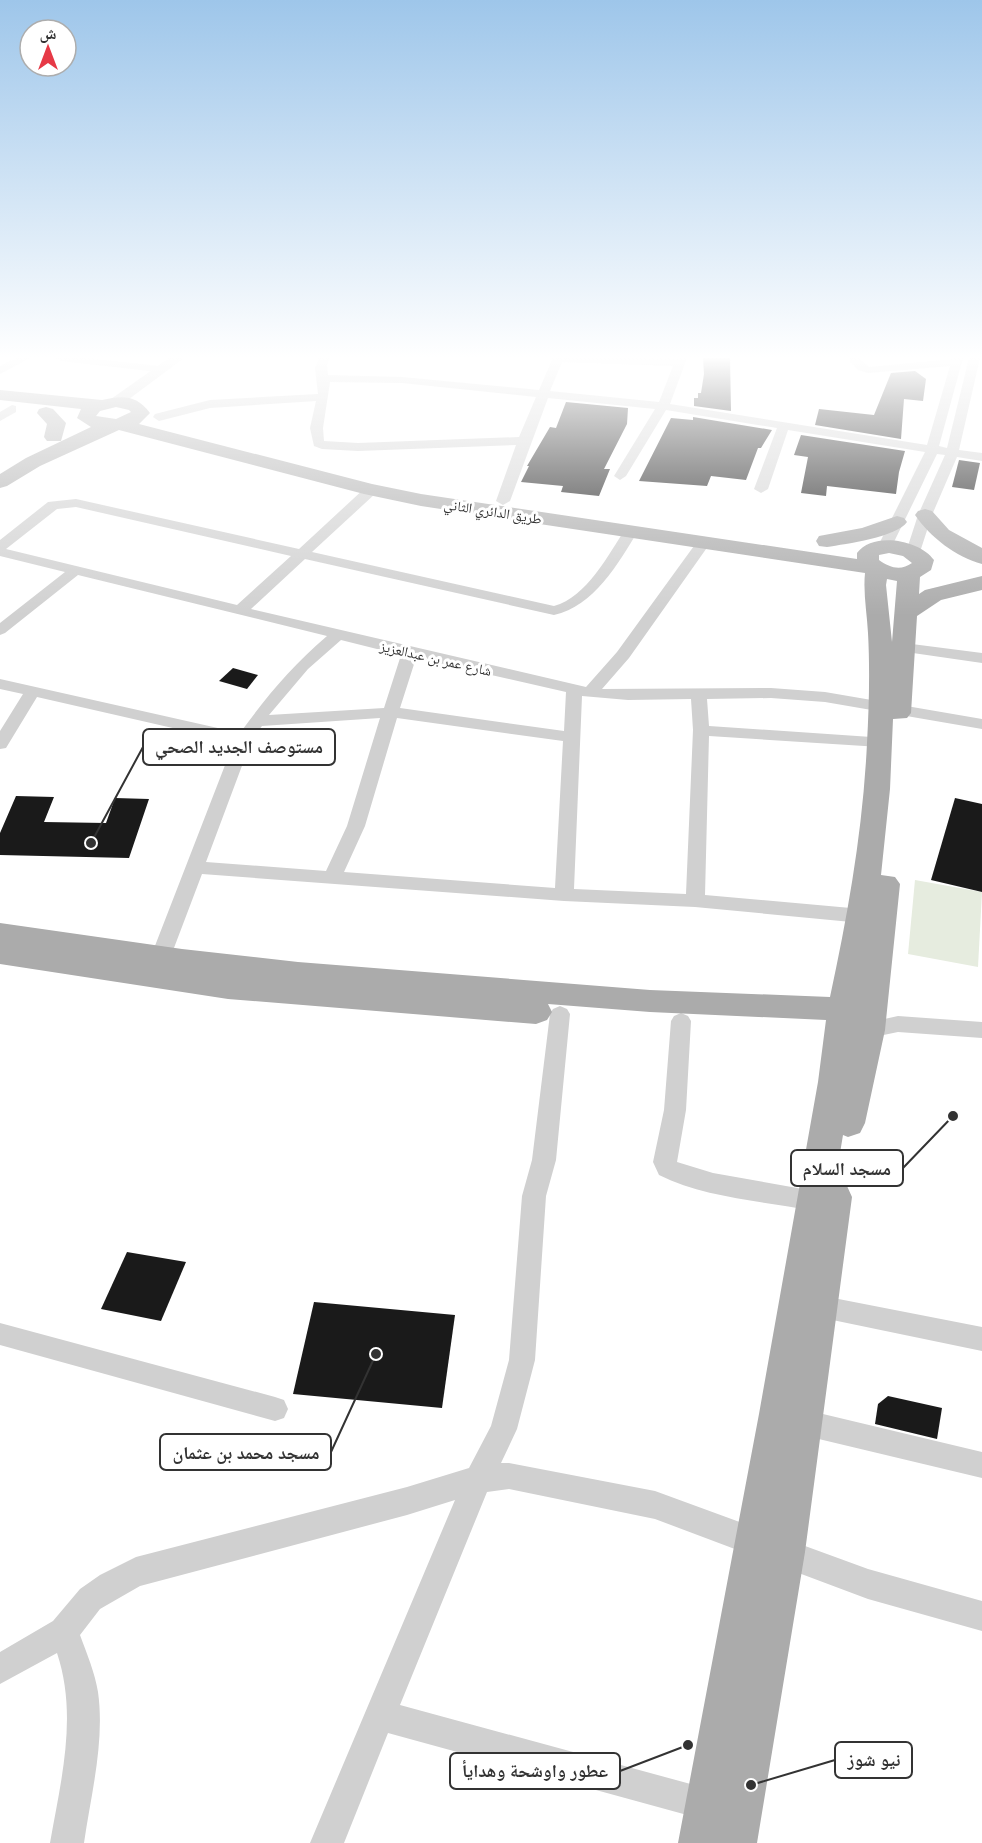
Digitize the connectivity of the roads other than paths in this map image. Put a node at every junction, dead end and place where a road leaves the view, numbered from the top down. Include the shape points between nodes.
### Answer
1 (43, 444) edge
2 (74, 444) edge
3 (231, 444) edge
4 (246, 444) edge
5 (320, 444) edge
6 (441, 444) edge
7 (523, 444) edge
8 (640, 444) edge
9 (777, 444) edge
10 (897, 444) edge
11 (934, 444) edge
12 (954, 444) edge
13 (932, 450) junction
14 (952, 453) junction
15 (982, 457) edge
16 (0, 471) edge
17 (620, 476) dead end
18 (0, 482) edge
19 (761, 489) dead end
20 (371, 490) junction
21 (458, 500) junction
22 (503, 501) junction
23 (925, 515) junction
24 (897, 522) junction
25 (631, 531) junction
26 (827, 541) junction
27 (704, 542) junction
28 (0, 547) edge
29 (0, 552) edge
30 (299, 555) junction
31 (790, 555) junction
32 (982, 558) edge
33 (896, 560) junction
34 (982, 563) edge
35 (75, 571) junction
36 (982, 582) edge
37 (240, 611) junction
38 (896, 624) junction
39 (0, 630) edge
40 (338, 635) junction
41 (410, 652) junction
42 (982, 658) edge
43 (0, 684) edge
44 (33, 691) junction
45 (582, 691) junction
46 (699, 694) junction
47 (890, 707) junction
48 (392, 712) junction
49 (256, 721) junction
50 (982, 724) edge
51 (701, 730) junction
52 (571, 737) junction
53 (244, 739) junction
54 (880, 742) junction
55 (0, 744) edge
56 (195, 867) junction
57 (332, 877) junction
58 (564, 895) junction
59 (695, 901) junction
60 (862, 916) junction
61 (0, 933) edge
62 (0, 954) edge
63 (157, 967) junction
64 (560, 1014) junction
65 (681, 1021) junction
66 (864, 1021) junction
67 (982, 1030) edge
68 (814, 1201) junction
69 (818, 1306) junction
70 (0, 1334) edge
71 (982, 1339) edge
72 (275, 1408) dead end
73 (802, 1422) junction
74 (982, 1465) edge
75 (478, 1479) junction
76 (770, 1547) junction
77 (982, 1616) edge
78 (64, 1632) junction
79 (0, 1669) edge
80 (380, 1715) junction
81 (709, 1805) junction
82 (68, 1843) edge
83 (327, 1843) edge
84 (703, 1843) edge
85 (732, 1843) edge

1 - 16 main road
2 - 18 main road
3 - 20 main road, طريق الدائري الثاني
4 - 21 main road, طريق الدائري الثاني
5 - 6 street
7 - 22 street
8 - 17 street
9 - 19 street
10 - 13 street
11 - 13 street
12 - 14 street
13 - 14 street
13 - 24 street
14 - 15 street
14 - 23 street
20 - 21 main road, طريق الدائري الثاني
20 - 30 street
21 - 22 main road, طريق الدائري الثاني
21 - 25 main road, طريق الدائري الثاني
22 - 26 main road, طريق الدائري الثاني
23 - 32 main road via 947,537
23 - 33 street
24 - 26 main road
24 - 33 street
25 - 27 main road, طريق الدائري الثاني
25 - 30 street via 583,595 559,611
26 - 33 main road, طريق الدائري الثاني
27 - 31 main road, طريق الدائري الثاني
27 - 45 street via 623,655
28 - 30 street via 53,505 67,503
29 - 35 street, شارع عمر بن عبدالعزيز
30 - 37 street
31 - 33 main road, طريق الدائري الثاني
31 - 38 main road via 835,573
33 - 34 main road
33 - 36 main road
33 - 38 main road
35 - 37 street, شارع عمر بن عبدالعزيز
35 - 39 street
36 - 38 main road via 933,595
37 - 40 street, شارع عمر بن عبدالعزيز
38 - 42 street
38 - 47 main road
40 - 41 street, شارع عمر بن عبدالعزيز
40 - 49 street via 302,666
41 - 45 street, شارع عمر بن عبدالعزيز
41 - 48 street
43 - 44 street
44 - 53 street
44 - 55 street
45 - 46 street, شارع عمر بن عبدالعزيز
45 - 52 street
46 - 47 street, شارع عمر بن عبدالعزيز via 771,693
46 - 51 street
47 - 50 street, شارع عمر بن عبدالعزيز
47 - 54 main road
47 - 66 main road via 882,920
48 - 49 street
48 - 52 street
48 - 57 street via 356,826
49 - 53 street
51 - 54 street
51 - 59 street
52 - 58 street
53 - 56 street
54 - 60 main road
56 - 57 street
56 - 63 street
57 - 58 street
58 - 59 street
59 - 60 street
60 - 66 main road
61 - 63 main road
62 - 63 main road
63 - 64 main road via 300,995
63 - 66 main road via 298,973
64 - 65 main road
64 - 75 street via 544,1160 534,1196 522,1360 504,1429
65 - 66 main road
65 - 68 street via 675,1110 665,1162 668,1168 704,1180
66 - 67 street
66 - 68 main road via 835,1082
66 - 69 main road
68 - 76 main road
69 - 71 street
69 - 73 main road
70 - 72 street
73 - 74 street
73 - 76 main road
75 - 76 street via 509,1476 655,1505
75 - 78 street via 136,1572 90,1599
75 - 80 street
76 - 77 street via 868,1584
76 - 81 main road
76 - 85 main road
78 - 79 street
78 - 82 street via 83,1699
80 - 81 street
80 - 83 street
81 - 84 main road

